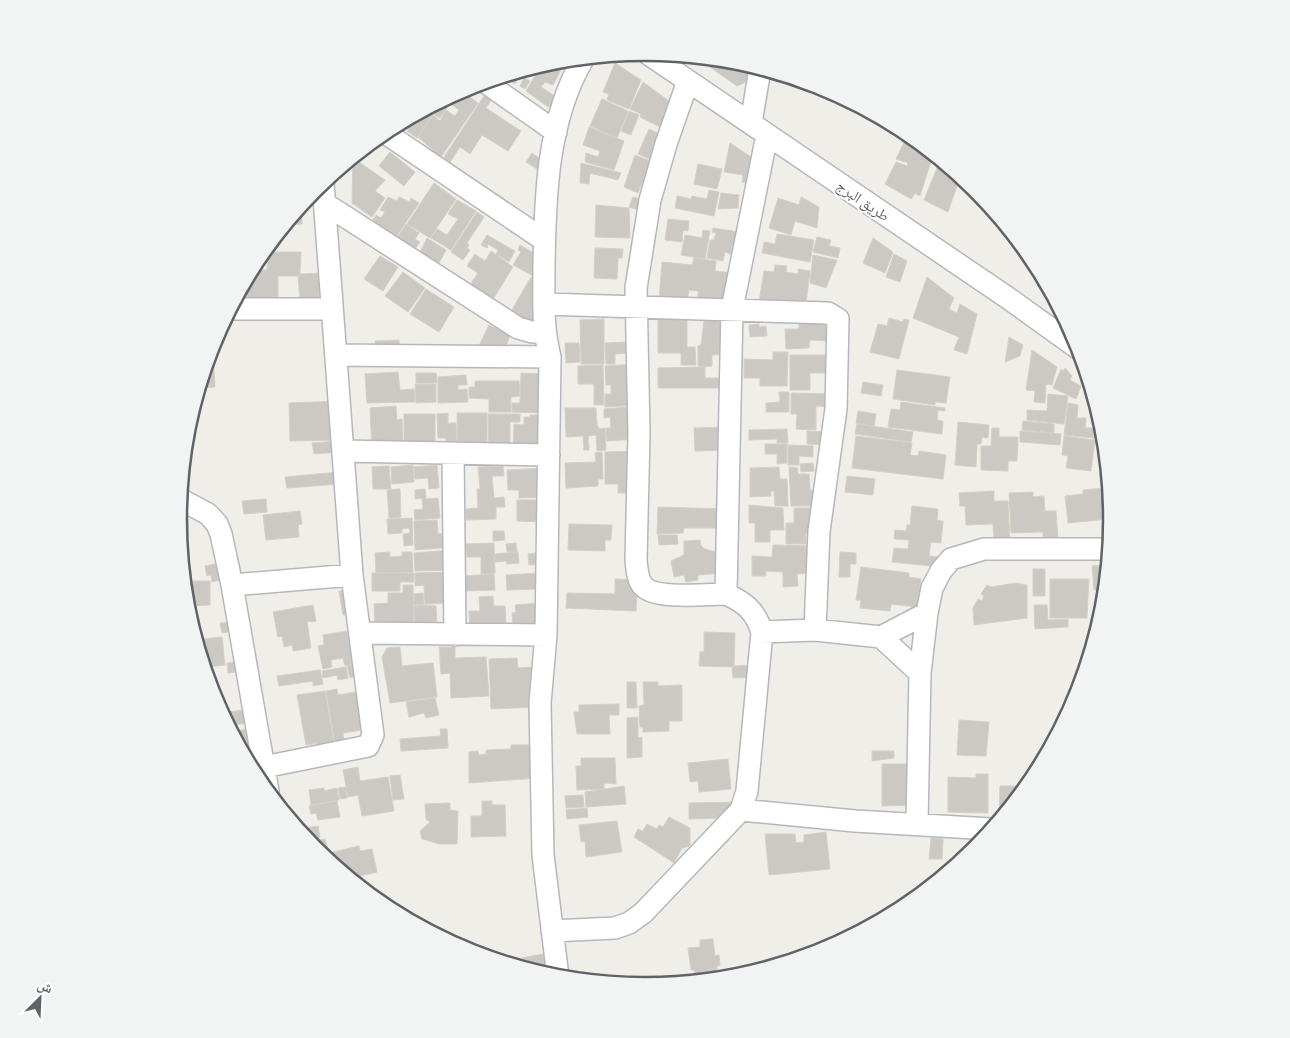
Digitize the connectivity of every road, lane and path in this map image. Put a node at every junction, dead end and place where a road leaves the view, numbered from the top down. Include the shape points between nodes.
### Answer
1 (659, 61) edge
2 (580, 66) edge
3 (758, 76) edge
4 (759, 76) edge
5 (688, 81) junction
6 (493, 88) edge
7 (724, 105) junction
8 (759, 129) junction
9 (556, 132) junction
10 (392, 137) edge
11 (324, 193) edge
12 (544, 240) junction
13 (544, 304) junction
14 (636, 306) junction
15 (732, 309) junction
16 (238, 310) edge
17 (332, 310) junction
18 (544, 332) junction
19 (1066, 340) edge
20 (336, 355) junction
21 (550, 357) junction
22 (342, 451) junction
23 (453, 453) junction
24 (549, 455) junction
25 (188, 503) edge
26 (1102, 549) edge
27 (352, 575) junction
28 (232, 585) junction
29 (726, 594) junction
30 (927, 614) junction
31 (815, 630) junction
32 (762, 632) junction
33 (360, 633) junction
34 (455, 635) junction
35 (546, 635) junction
36 (881, 637) junction
37 (920, 673) junction
38 (264, 768) junction
39 (265, 775) edge
40 (741, 810) junction
41 (917, 823) junction
42 (982, 828) edge
43 (552, 931) junction
44 (557, 968) edge

1 - 5 street, طريق البرج
2 - 9 street
3 - 7 street
4 - 8 street
5 - 7 street, طريق البرج
5 - 14 street via 650,200
6 - 9 street
7 - 8 street, طريق البرج
8 - 15 street
8 - 19 street, طريق البرج
9 - 12 street via 546,193
10 - 12 street
11 - 17 street
11 - 18 street via 518,328
12 - 13 street
13 - 14 street
13 - 18 street
14 - 15 street
14 - 29 street via 639,433 636,560 639,579 649,591 661,594
15 - 29 street
15 - 31 street via 828,313 838,320 836,409 819,531
16 - 17 street
17 - 20 street
18 - 21 street
20 - 21 street
20 - 22 street
21 - 24 street
22 - 23 street
22 - 27 street
23 - 24 street
23 - 34 street
24 - 35 street
25 - 28 street via 208,514 217,524
26 - 30 street via 984,549 965,553 951,559 941,572 932,588
27 - 28 street
27 - 33 street
28 - 38 street
29 - 32 street via 748,606 757,617
30 - 36 street
30 - 37 street
31 - 32 street
31 - 36 street
32 - 40 street via 747,791
33 - 34 street
33 - 38 street via 374,728 371,744
34 - 35 street
35 - 43 street via 540,703 542,830
36 - 37 street
37 - 41 street
38 - 39 street
40 - 41 street via 855,821
40 - 43 street via 643,913 629,923 615,928
41 - 42 street
43 - 44 street

